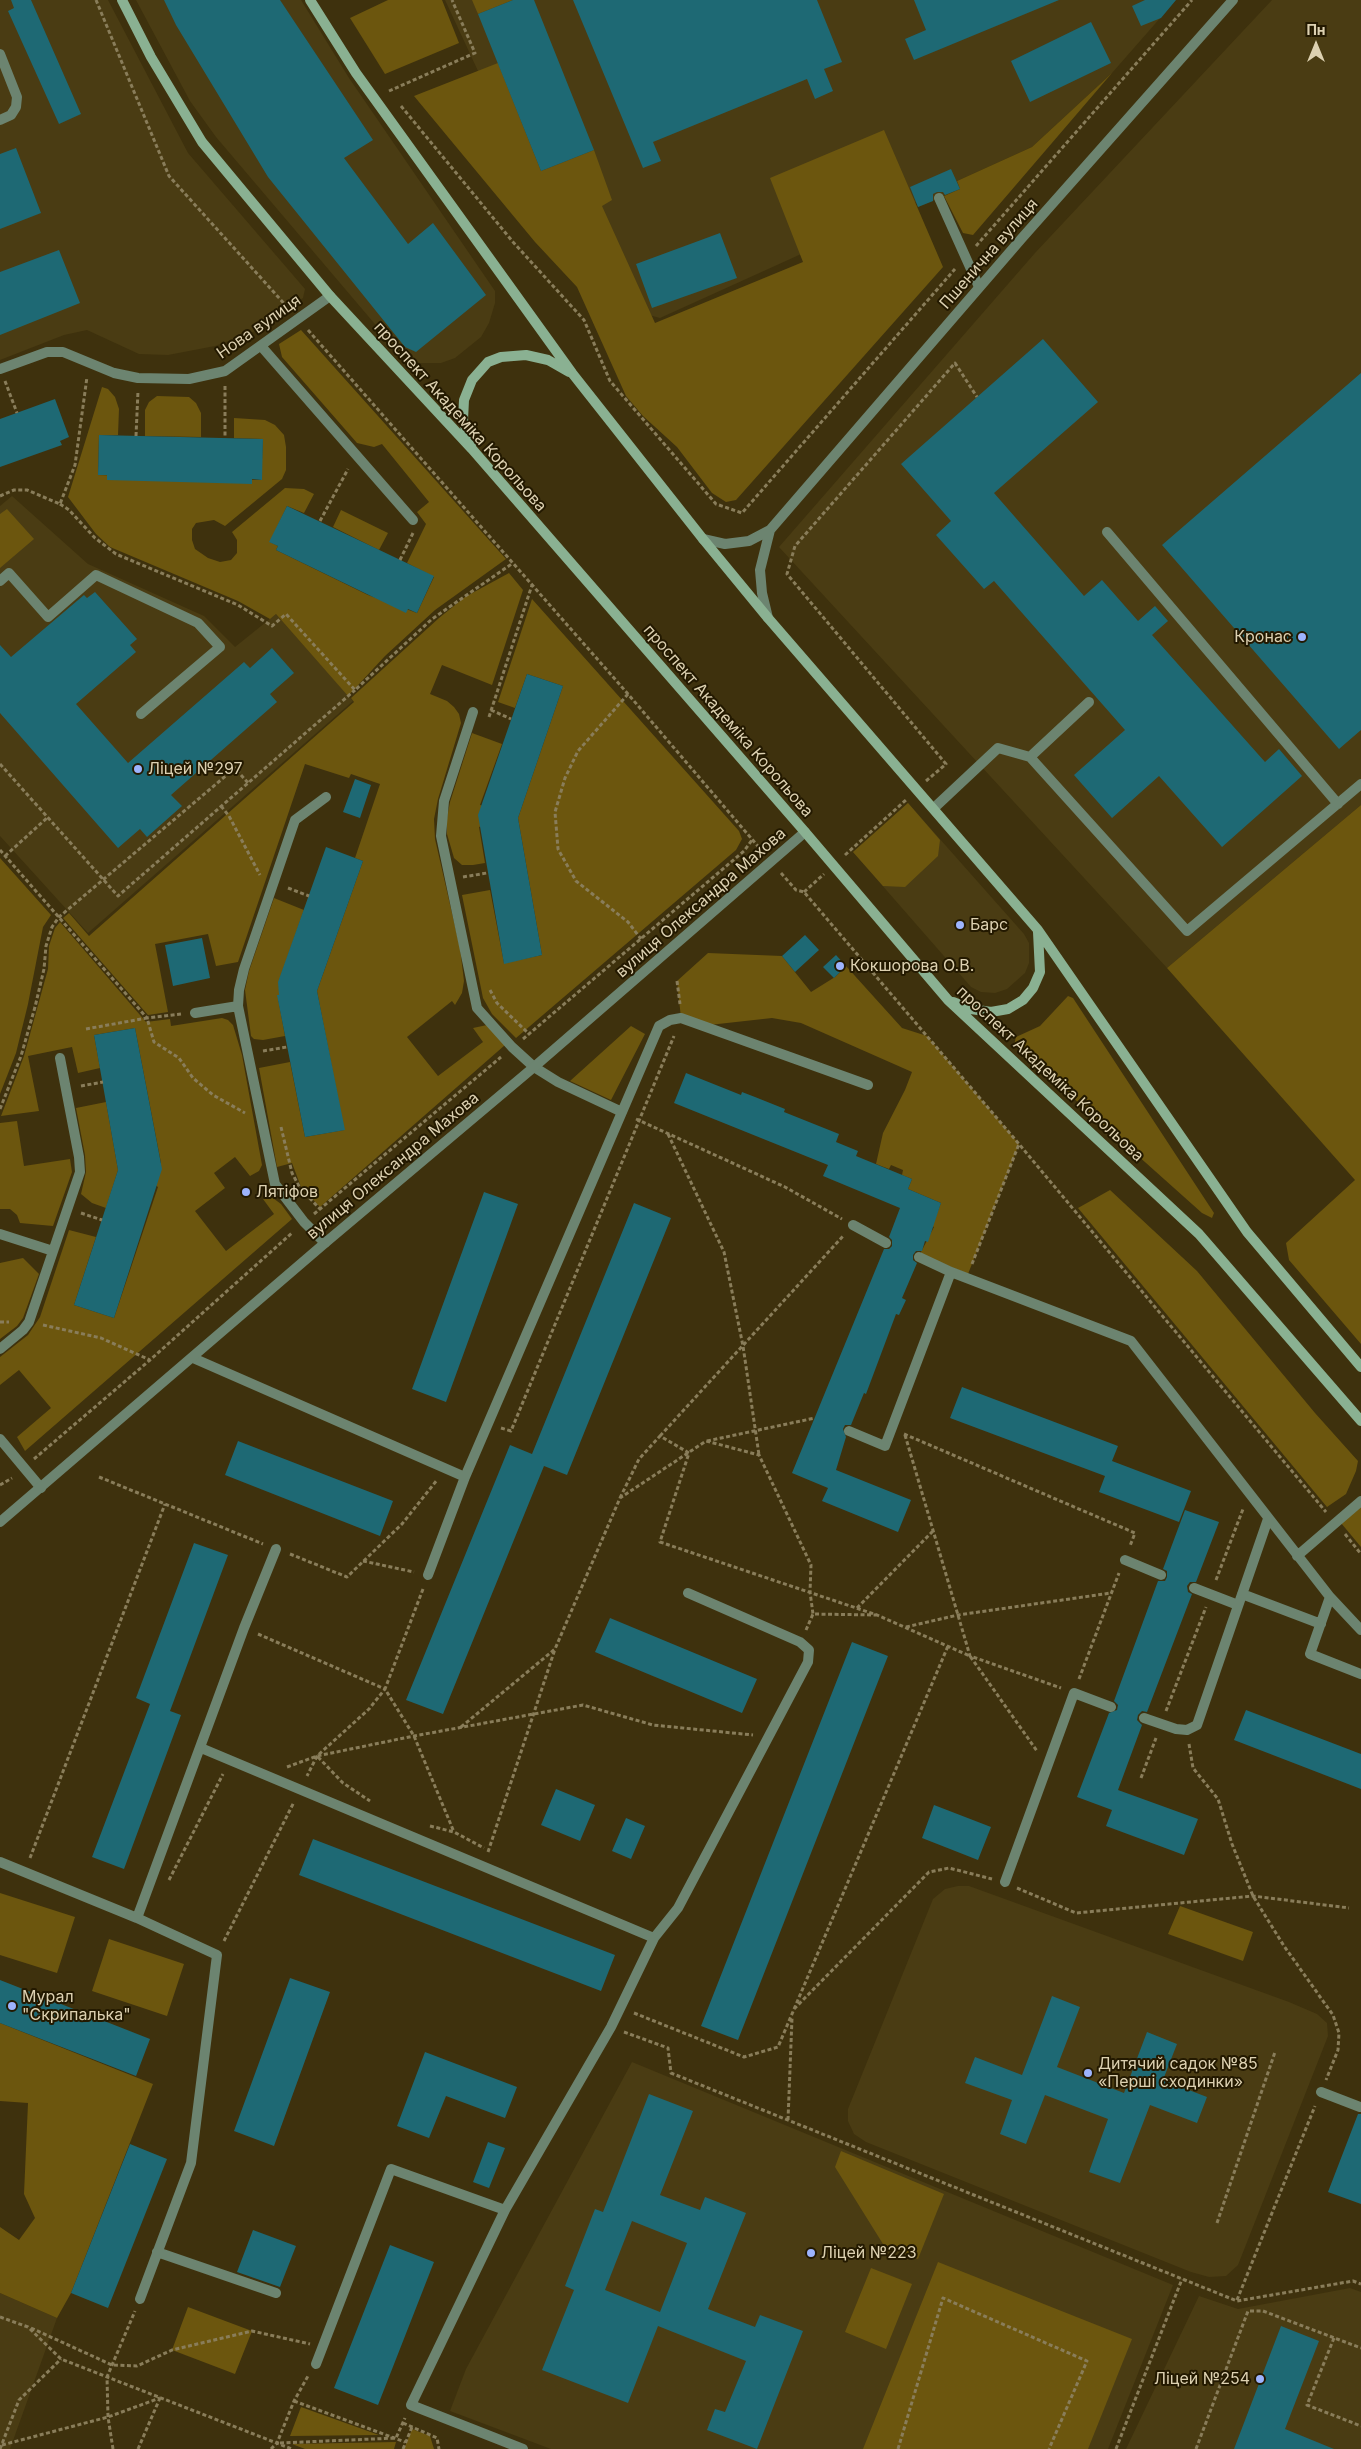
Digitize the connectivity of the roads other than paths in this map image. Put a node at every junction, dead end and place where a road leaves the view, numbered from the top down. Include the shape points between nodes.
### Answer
1 (122, 0) edge
2 (310, 0) edge
3 (1233, 0) edge
4 (0, 54) edge
5 (0, 120) edge
6 (939, 198) dead end
7 (979, 287) junction
8 (330, 296) junction
9 (262, 346) junction
10 (0, 369) edge
11 (572, 373) junction
12 (472, 449) junction
13 (413, 520) road end
14 (770, 530) junction
15 (1107, 532) dead end
16 (703, 539) junction
17 (0, 581) edge
18 (768, 618) junction
19 (1089, 702) dead end
20 (473, 712) dead end
21 (142, 714) dead end
22 (1030, 757) junction
23 (1361, 784) edge
24 (326, 797) dead end
25 (1338, 804) junction
26 (934, 808) junction
27 (805, 832) junction
28 (1038, 930) junction
29 (948, 1000) junction
30 (238, 1006) junction
31 (195, 1013) road end
32 (60, 1058) dead end
33 (534, 1067) junction
34 (868, 1085) dead end
35 (622, 1112) junction
36 (853, 1225) road end
37 (0, 1234) edge
38 (325, 1243) junction
39 (886, 1243) dead end
40 (53, 1251) junction
41 (919, 1257) dead end
42 (951, 1272) junction
43 (0, 1349) edge
44 (192, 1358) junction
45 (1361, 1367) edge
46 (1361, 1420) edge
47 (848, 1431) dead end
48 (0, 1438) edge
49 (465, 1477) junction
50 (41, 1488) junction
51 (1361, 1501) edge
52 (1268, 1519) junction
53 (0, 1522) edge
54 (276, 1549) road end
55 (1297, 1556) junction
56 (1125, 1560) road end
57 (428, 1575) road end
58 (1161, 1575) dead end
59 (1194, 1588) dead end
60 (688, 1593) dead end
61 (1242, 1594) junction
62 (1330, 1597) junction
63 (1238, 1605) junction
64 (1321, 1624) junction
65 (1361, 1630) edge
66 (1361, 1674) edge
67 (1111, 1707) dead end
68 (1144, 1718) dead end
69 (201, 1748) junction
70 (0, 1862) edge
71 (1005, 1882) road end
72 (137, 1918) junction
73 (654, 1938) junction
74 (1321, 2092) road end
75 (1360, 2107) edge
76 (505, 2210) junction
77 (157, 2252) junction
78 (276, 2293) dead end
79 (140, 2299) road end
80 (316, 2364) road end
81 (522, 2449) edge

1 - 8 main road, проспект Академіка Корольова via 151,57 202,142
2 - 11 main road via 356,73
3 - 7 street, Пшенична вулиця
4 - 5 street via 17,97 11,115
6 - 7 street
7 - 14 street, Пшенична вулиця
8 - 9 street, Нова вулиця
8 - 12 main road, проспект Академіка Корольова
9 - 10 street, Нова вулиця via 225,371 188,379 138,378 114,373 62,352 48,352
9 - 13 street
11 - 12 main road via 548,360 526,355 501,357 488,362 472,380 464,400 463,420
11 - 16 main road
12 - 27 main road, проспект Академіка Корольова
14 - 16 street, Пшенична вулиця via 749,542 725,544
14 - 18 street, Пшенична вулиця via 760,570
15 - 25 street
16 - 18 main road
17 - 21 street via 9,573 48,617 96,575 198,624 220,647
18 - 26 main road
19 - 22 street
20 - 33 street via 444,801 441,836 477,1008
22 - 25 street via 1186,931
22 - 26 street via 998,748
23 - 25 street
24 - 30 street via 295,820 244,969
26 - 28 main road
27 - 29 main road, проспект Академіка Корольова
27 - 33 street, вулиця Олександра Махова
28 - 29 main road via 1040,972 1023,1000 1008,1009 991,1012
28 - 45 main road via 1247,1232
29 - 46 main road, проспект Академіка Корольова via 1199,1234
30 - 31 street
30 - 38 street via 274,1184
32 - 40 street via 80,1172
33 - 35 street
33 - 38 street, вулиця Олександра Махова
34 - 35 street via 681,1018 659,1026
35 - 49 street
36 - 39 street
37 - 40 street
38 - 44 street, вулиця Олександра Махова
40 - 43 street via 29,1322
41 - 42 street
42 - 47 street via 885,1446
42 - 52 street via 1131,1341
44 - 49 street
44 - 50 street, вулиця Олександра Махова
48 - 50 street
49 - 57 street
50 - 53 street, вулиця Олександра Махова
51 - 55 street
52 - 55 street
52 - 61 street
54 - 69 street
55 - 62 street
56 - 58 street
59 - 63 street
60 - 73 street via 800,1642 809,1650 808,1662 678,1908
61 - 63 street
61 - 64 street
62 - 64 street
62 - 65 street
63 - 68 street via 1197,1725 1186,1730
64 - 66 street via 1310,1654
67 - 71 street via 1074,1693
69 - 72 street
69 - 73 street
70 - 72 street
72 - 77 street via 217,1955 191,2163
73 - 76 street via 611,2027
74 - 75 street
76 - 80 street via 391,2168
76 - 81 street via 411,2406
77 - 78 street
77 - 79 street

